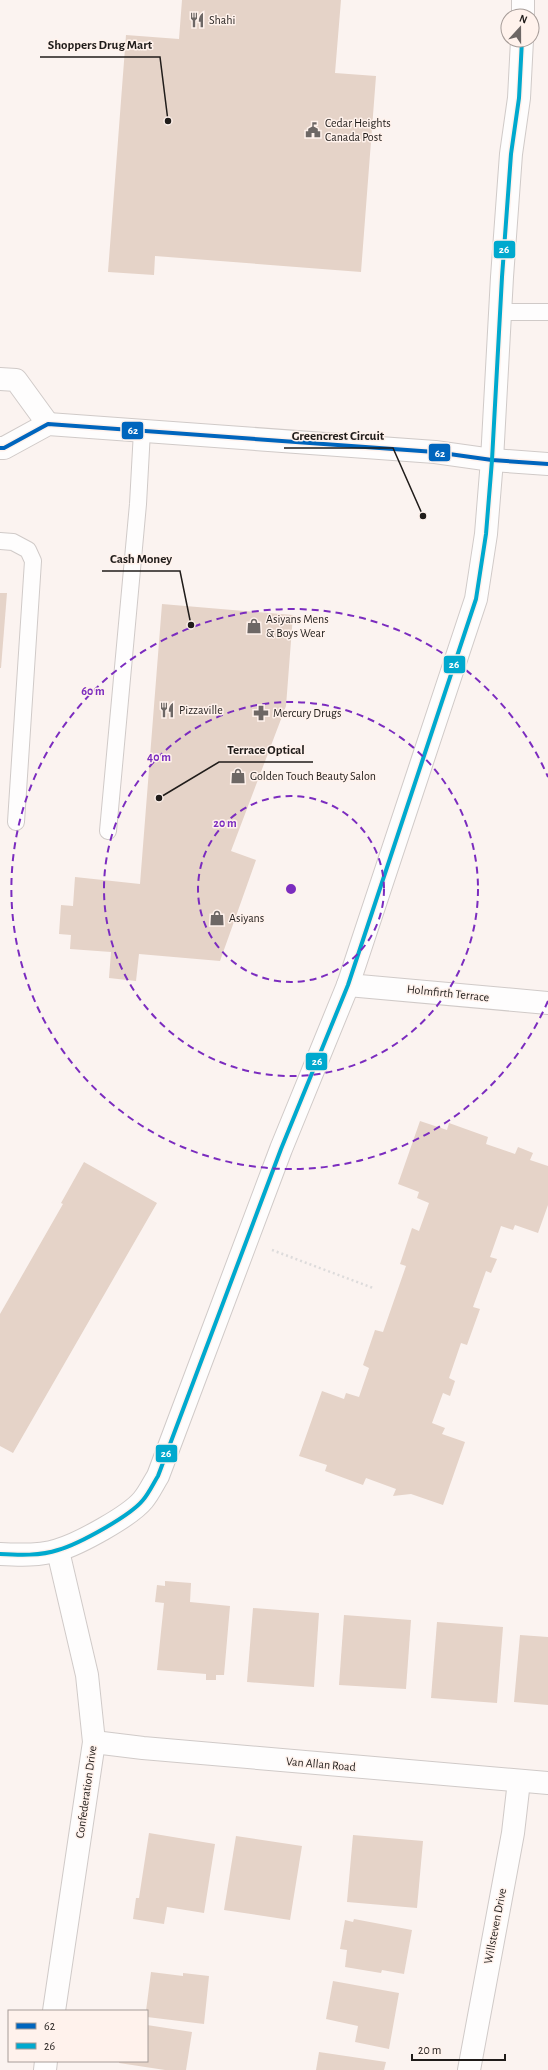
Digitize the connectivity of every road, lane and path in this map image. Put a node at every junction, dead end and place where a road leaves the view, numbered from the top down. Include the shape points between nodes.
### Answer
1 (522, 48) edge
2 (500, 312) junction
3 (548, 312) edge
4 (0, 379) edge
5 (48, 424) junction
6 (142, 431) junction
7 (0, 448) edge
8 (492, 460) junction
9 (548, 464) edge
10 (0, 541) edge
11 (16, 822) dead end
12 (108, 831) dead end
13 (348, 985) junction
14 (548, 1003) edge
15 (247, 1241) junction
16 (373, 1288) dead end
17 (58, 1551) junction
18 (0, 1554) edge
19 (94, 1742) junction
20 (519, 1781) junction
21 (548, 1783) edge
22 (54, 2010) edge
23 (469, 2070) edge

1 - 2 street
2 - 3 lane
2 - 8 street
4 - 5 street via 16,380
5 - 6 street
5 - 7 street
6 - 8 street via 435,452
6 - 12 lane via 138,504
8 - 9 street
8 - 13 street via 486,534 476,599
10 - 11 lane via 13,542 28,550 33,561
13 - 14 street, Holmfirth Terrace
13 - 15 street via 281,1149
15 - 16 path
15 - 17 street via 168,1450 143,1501 84,1539
17 - 18 street via 21,1555
17 - 19 street, Confederation Drive via 87,1674
19 - 20 street, Van Allan Road
19 - 22 street, Confederation Drive
20 - 21 street, Van Allan Road
20 - 23 street, Willsteven Drive via 513,1833

